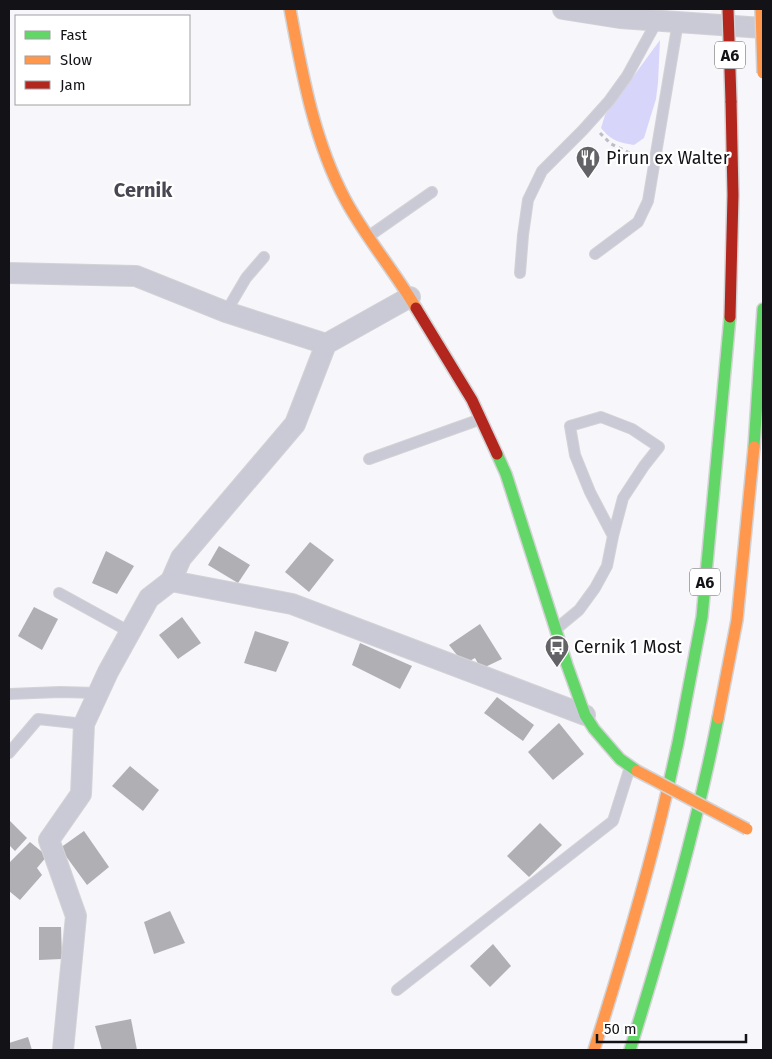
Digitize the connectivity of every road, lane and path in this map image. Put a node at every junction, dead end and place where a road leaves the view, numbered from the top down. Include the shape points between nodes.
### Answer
1 (290, 9) edge
2 (562, 9) edge
3 (728, 9) edge
4 (761, 9) edge
5 (616, 13) edge
6 (715, 18) dead end
7 (657, 21) junction
8 (678, 22) junction
9 (763, 28) edge
10 (716, 36) dead end
11 (718, 63) dead end
12 (763, 73) edge
13 (731, 98) junction
14 (594, 118) junction
15 (630, 153) dead end
16 (432, 192) dead end
17 (368, 237) junction
18 (595, 254) dead end
19 (264, 257) dead end
20 (9, 273) edge
21 (520, 273) dead end
22 (410, 297) junction
23 (763, 309) edge
24 (226, 312) junction
25 (326, 344) junction
26 (482, 418) junction
27 (369, 459) dead end
28 (612, 536) junction
29 (171, 581) junction
30 (59, 593) dead end
31 (556, 630) junction
32 (130, 632) junction
33 (98, 693) junction
34 (9, 694) edge
35 (585, 715) junction
36 (84, 724) junction
37 (9, 753) edge
38 (634, 768) junction
39 (751, 831) dead end
40 (397, 990) dead end
41 (64, 1050) edge
42 (594, 1050) edge
43 (630, 1050) edge

1 - 17 main road via 326,158
2 - 5 street
3 - 13 main road, A6, bridge
4 - 12 main road, A6, bridge
5 - 7 street
6 - 10 main road
7 - 8 street
7 - 14 lane via 627,76
8 - 9 street
8 - 18 lane via 648,201 638,222
11 - 13 main road
13 - 42 main road, A6 via 730,311 702,617 656,841
14 - 15 path via 602,136
14 - 21 lane via 542,172 528,200
16 - 17 lane
17 - 22 main road
19 - 24 lane via 246,278
20 - 24 street via 136,276
22 - 25 street
22 - 26 main road
23 - 43 main road, A6 via 737,620 689,844
24 - 25 street
25 - 29 street via 295,424 181,558
26 - 27 lane
26 - 31 main road via 506,474
28 - 28 lane via 623,498 659,447 632,429 601,417 570,426 575,455
28 - 31 lane via 607,566 595,588 579,610
29 - 32 street via 149,598
29 - 35 street via 292,604
30 - 32 lane
31 - 35 main road
32 - 33 street
33 - 34 lane
33 - 36 street
35 - 38 main road via 620,759
36 - 37 lane via 38,719
36 - 41 street via 81,794 49,840 76,916
38 - 39 main road, bridge
38 - 40 lane via 613,821

